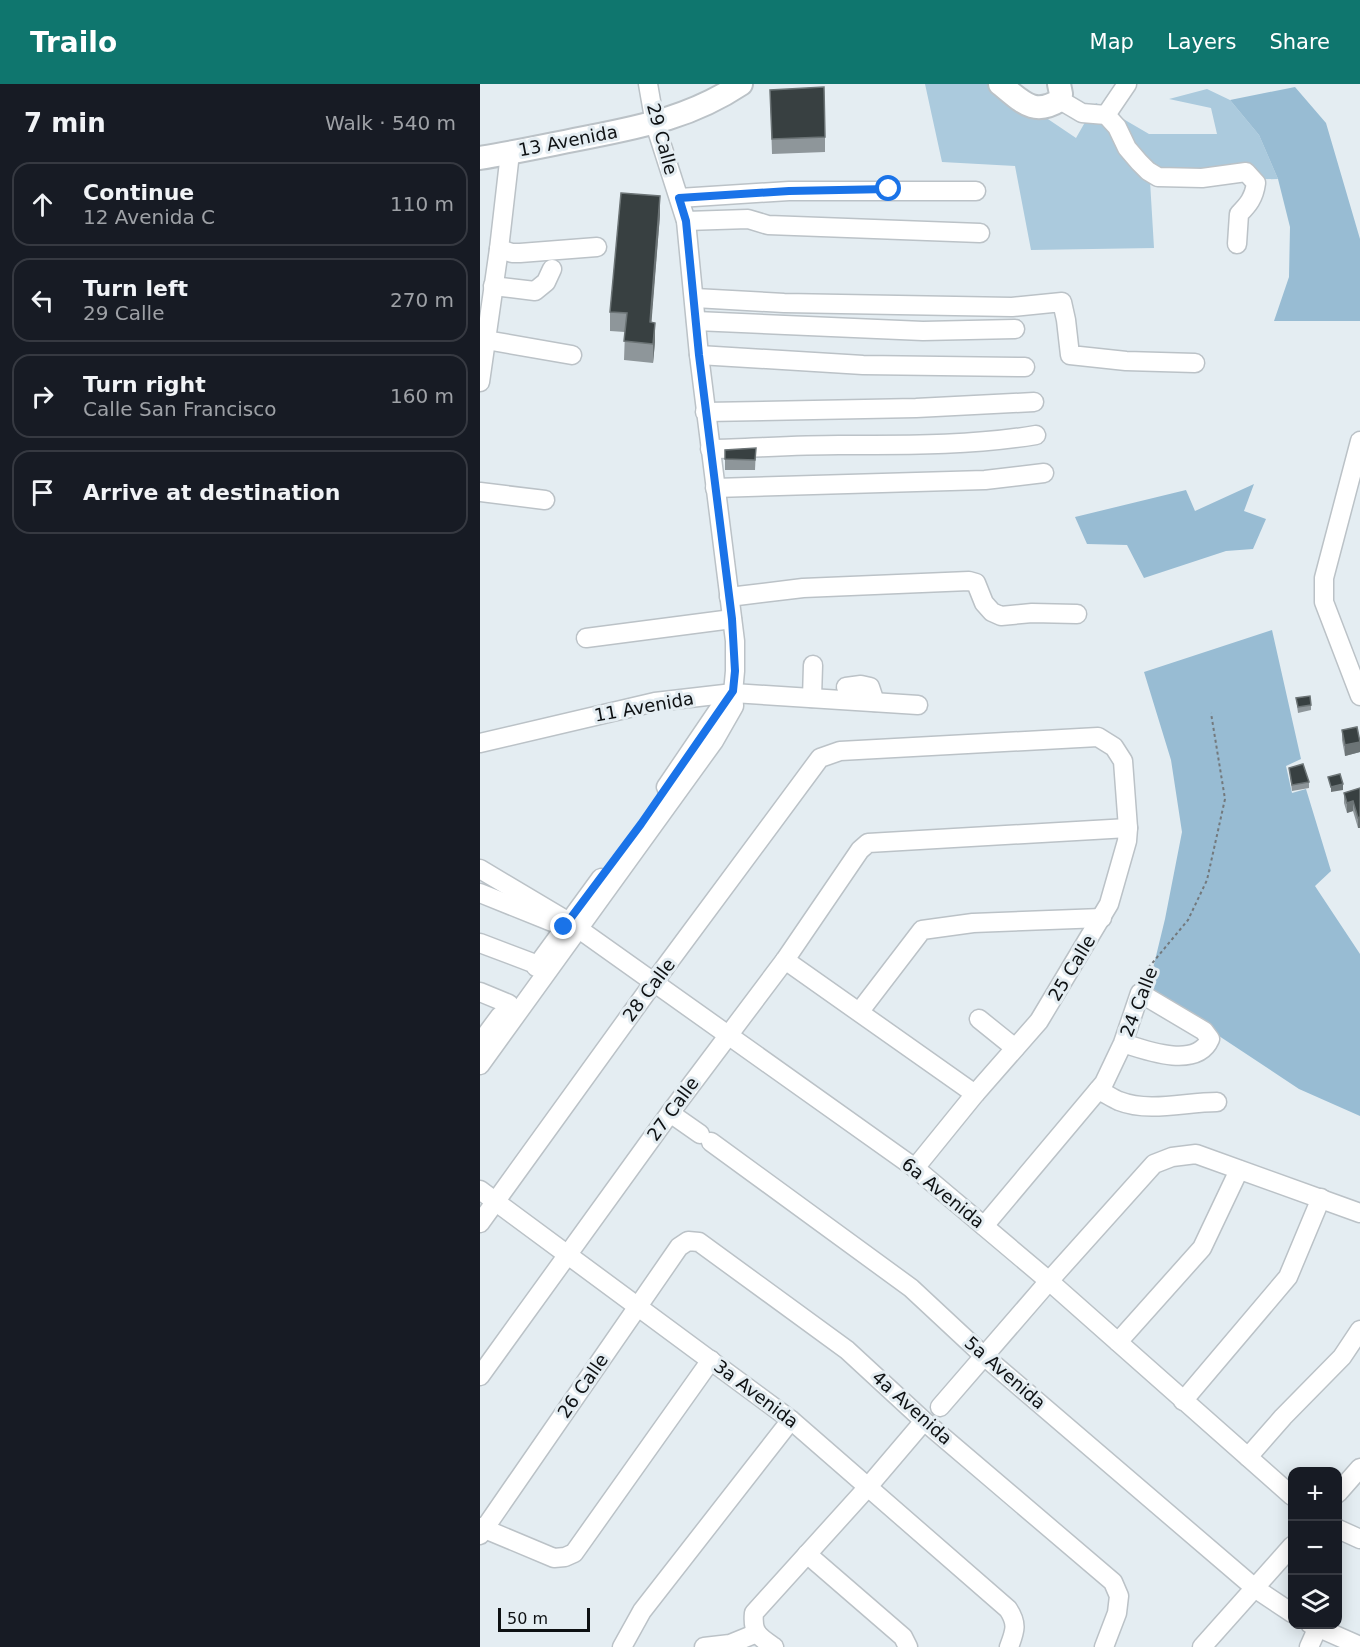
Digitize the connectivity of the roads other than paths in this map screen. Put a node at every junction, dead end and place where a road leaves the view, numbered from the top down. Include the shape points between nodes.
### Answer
1 (648, 84) edge
2 (741, 84) edge
3 (1000, 84) edge
4 (1144, 84) edge
5 (1124, 88) edge
6 (1059, 92) edge
7 (1106, 115) junction
8 (655, 124) junction
9 (510, 153) junction
10 (481, 155) edge
11 (976, 191) dead end
12 (679, 198) junction
13 (686, 221) junction
14 (980, 233) dead end
15 (1237, 244) dead end
16 (597, 247) dead end
17 (499, 249) junction
18 (552, 270) dead end
19 (493, 286) junction
20 (694, 298) junction
21 (696, 321) junction
22 (1016, 329) dead end
23 (486, 340) junction
24 (572, 354) dead end
25 (699, 355) junction
26 (1195, 363) dead end
27 (1025, 367) dead end
28 (480, 382) edge
29 (1034, 402) dead end
30 (705, 412) junction
31 (1036, 435) dead end
32 (1360, 441) edge
33 (710, 449) junction
34 (1044, 473) dead end
35 (715, 488) junction
36 (480, 492) edge
37 (545, 500) dead end
38 (729, 597) junction
39 (1077, 614) dead end
40 (732, 619) junction
41 (586, 638) dead end
42 (813, 665) dead end
43 (846, 687) dead end
44 (733, 693) junction
45 (1360, 696) edge
46 (812, 698) junction
47 (875, 702) junction
48 (918, 705) dead end
49 (1098, 737) joint
50 (480, 742) edge
51 (1128, 828) junction
52 (480, 869) edge
53 (480, 893) edge
54 (1102, 918) junction
55 (571, 926) junction
56 (480, 943) edge
57 (785, 960) junction
58 (538, 965) junction
59 (654, 982) junction
60 (480, 992) edge
61 (509, 1004) junction
62 (860, 1011) junction
63 (979, 1019) dead end
64 (728, 1034) junction
65 (480, 1043) edge
66 (1123, 1044) junction
67 (1015, 1048) junction
68 (480, 1065) edge
69 (1098, 1090) junction
70 (975, 1094) junction
71 (1217, 1102) dead end
72 (670, 1113) junction
73 (915, 1168) junction
74 (1239, 1170) junction
75 (480, 1190) edge
76 (1321, 1198) junction
77 (495, 1202) junction
78 (1360, 1213) edge
79 (480, 1223) edge
80 (984, 1226) junction
81 (688, 1241) joint
82 (567, 1256) junction
83 (1049, 1281) junction
84 (637, 1308) junction
85 (1360, 1330) edge
86 (1118, 1342) junction
87 (984, 1356) junction
88 (711, 1360) junction
89 (480, 1376) edge
90 (1183, 1401) junction
91 (940, 1407) dead end
92 (791, 1420) junction
93 (924, 1421) junction
94 (1248, 1457) junction
95 (1360, 1468) edge
96 (867, 1488) junction
97 (1342, 1488) edge
98 (1288, 1492) edge
99 (481, 1530) edge
100 (1342, 1531) edge
101 (1360, 1539) edge
102 (1288, 1552) edge
103 (807, 1554) junction
104 (1256, 1589) junction
105 (1288, 1610) edge
106 (1313, 1629) edge
107 (1318, 1629) edge
108 (754, 1630) junction
109 (1360, 1646) edge
110 (622, 1647) edge
111 (704, 1647) edge
112 (774, 1647) edge
113 (908, 1647) edge
114 (1009, 1647) edge
115 (1104, 1647) edge
116 (1202, 1647) edge
117 (1309, 1647) edge

1 - 8 street, 29 Calle
2 - 8 main road, 13 Avenida via 695,110
3 - 6 main road via 1034,108 1049,107
4 - 5 street
5 - 7 street
6 - 7 street via 1082,113
7 - 15 street via 1127,148 1158,177 1202,178 1246,172 1252,177 1255,192 1239,214
8 - 9 main road, 13 Avenida
8 - 12 street, 29 Calle
9 - 10 main road, 13 Avenida
9 - 17 street
11 - 12 street via 789,191
12 - 13 street, 29 Calle
13 - 14 street via 748,219 768,225
13 - 20 street, 29 Calle
16 - 17 street via 520,253
17 - 19 street
18 - 19 street via 536,291
19 - 23 street
20 - 21 street, 29 Calle
20 - 26 street via 795,304 1000,307 1062,302 1070,355
21 - 22 street via 923,331
21 - 25 street, 29 Calle
23 - 24 street
23 - 28 street
25 - 27 street via 863,365
25 - 30 street, 29 Calle
29 - 30 street
30 - 33 street, 29 Calle
31 - 33 street via 962,445
32 - 45 street via 1324,578 1324,602
33 - 35 street, 29 Calle
34 - 35 street via 985,480
35 - 38 street, 29 Calle
36 - 37 street
38 - 39 street via 803,588 969,581 976,583 992,612 1001,616
38 - 40 street, 29 Calle
40 - 41 street
40 - 44 street, 29 Calle
42 - 46 street
43 - 47 street via 870,687
44 - 46 street, 11 Avenida
44 - 50 street, 11 Avenida via 655,702
44 - 55 street, 29 Calle via 734,706 714,741
46 - 47 street, 11 Avenida
47 - 48 street, 11 Avenida
49 - 51 street, 25 Calle via 1114,747 1123,762
49 - 59 street, 28 Calle via 840,751 820,758
51 - 54 street, 25 Calle
51 - 57 street, 27 Calle via 868,843
52 - 55 street
53 - 55 street
54 - 62 street via 973,923 922,930
54 - 67 street, 25 Calle via 1039,1021
55 - 58 street
55 - 59 street, 6a Avenida
55 - 68 street
56 - 58 street
57 - 62 street
57 - 64 street, 27 Calle
58 - 61 street
59 - 64 street, 6a Avenida
59 - 77 street, 28 Calle
60 - 61 street
61 - 65 street
62 - 70 street
63 - 67 street
64 - 72 street, 27 Calle
64 - 73 street, 6a Avenida
66 - 66 street, 24 Calle via 1140,993 1204,1030 1210,1039 1197,1054 1156,1054
66 - 69 street, 24 Calle
67 - 70 street, 25 Calle
69 - 71 street via 1119,1101 1148,1106
69 - 80 street, 24 Calle
70 - 73 street, 25 Calle
72 - 82 street, 27 Calle
72 - 87 street, 5a Avenida via 911,1288
73 - 80 street, 6a Avenida
74 - 76 street
74 - 83 street via 1196,1154 1154,1164
74 - 86 street via 1202,1248
75 - 77 street, 3a Avenida
76 - 78 street
76 - 90 street via 1288,1277
77 - 79 street, 28 Calle
77 - 82 street, 3a Avenida
80 - 83 street, 6a Avenida
81 - 84 street, 26 Calle via 679,1247
81 - 93 street, 4a Avenida via 699,1242 847,1350
82 - 84 street, 3a Avenida
82 - 89 street, 27 Calle
83 - 86 street, 6a Avenida
83 - 87 street
84 - 88 street, 3a Avenida
84 - 99 street, 26 Calle
85 - 94 street via 1342,1357
86 - 90 street, 6a Avenida
87 - 91 street
87 - 104 street, 5a Avenida
88 - 92 street, 3a Avenida
88 - 99 street via 574,1553 554,1558
90 - 94 street, 6a Avenida
92 - 96 street, 3a Avenida
92 - 110 street via 642,1611
93 - 96 street
93 - 115 street, 4a Avenida via 1113,1582 1119,1596 1117,1613
94 - 98 street, 6a Avenida
95 - 97 street
96 - 103 street
96 - 114 street, 3a Avenida via 1008,1609 1014,1618
100 - 101 street
102 - 104 street
103 - 108 street via 754,1613
103 - 113 street via 903,1637
104 - 105 street, 5a Avenida
104 - 116 street
106 - 117 street
107 - 109 street
108 - 111 street via 730,1644
108 - 112 street

